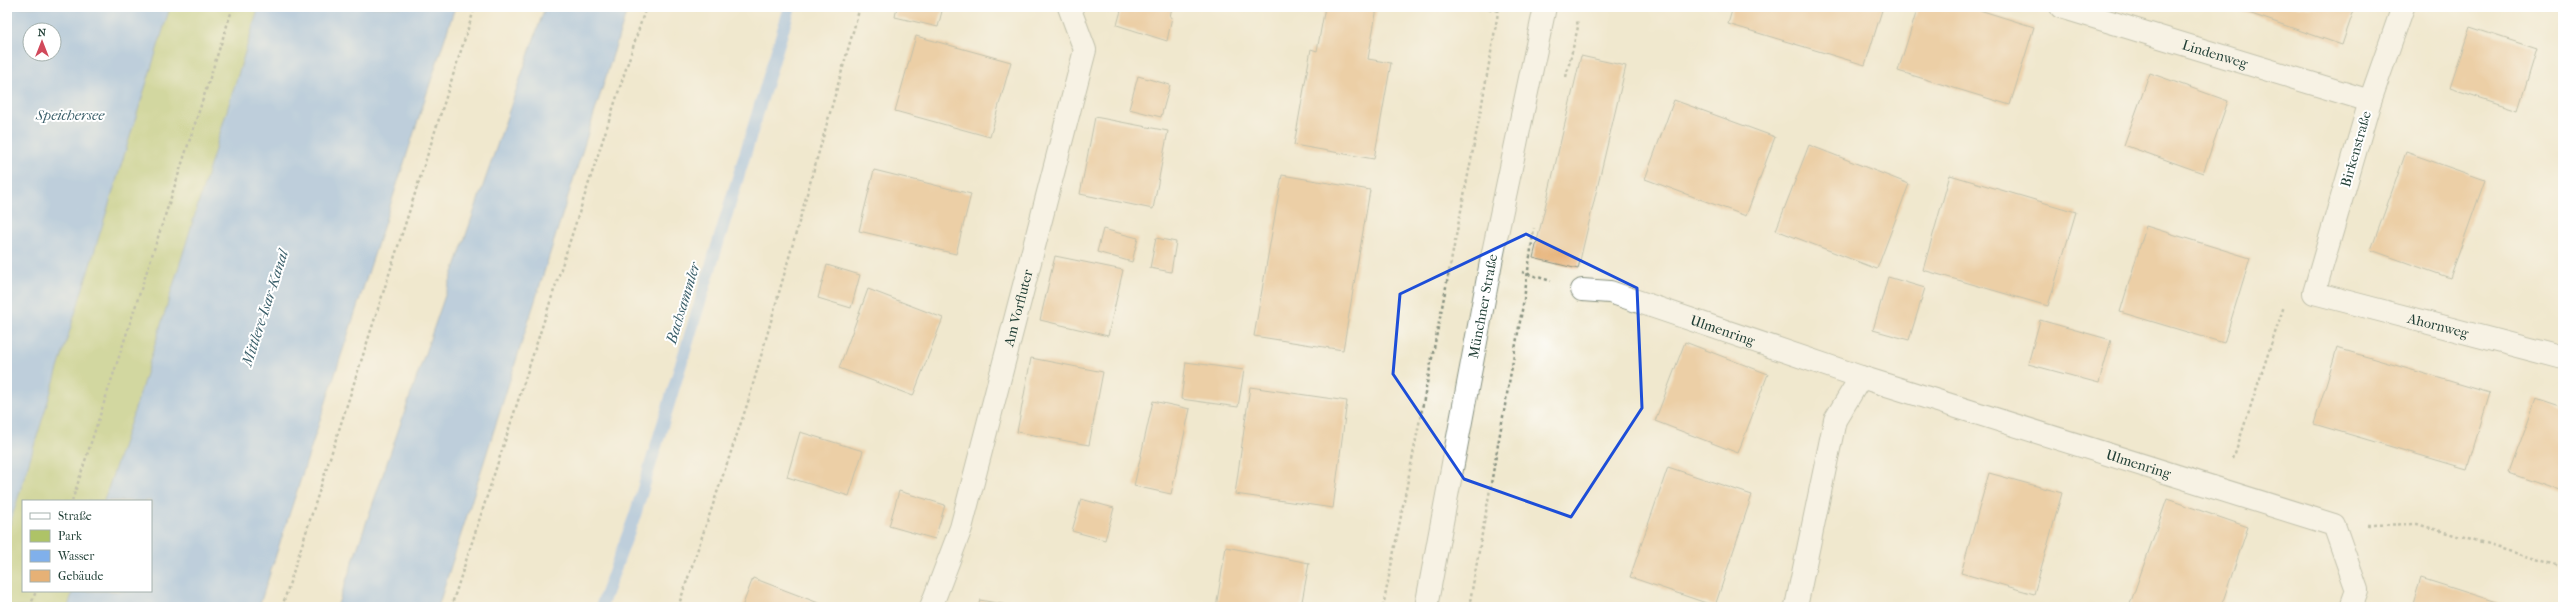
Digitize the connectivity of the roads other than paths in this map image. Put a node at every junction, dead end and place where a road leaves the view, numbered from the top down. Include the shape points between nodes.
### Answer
1 (1069, 7) edge
2 (1544, 7) edge
3 (2061, 7) edge
4 (2403, 7) edge
5 (2370, 101) junction
6 (1582, 290) dead end
7 (2314, 293) joint
8 (2563, 358) edge
9 (1861, 377) junction
10 (931, 607) edge
11 (1426, 607) edge
12 (1796, 607) edge
13 (2351, 607) edge

1 - 10 street, Am Vorfluter via 1085,50 961,528
2 - 11 street, Münchner Straße via 1490,262
3 - 5 street, Lindenweg
4 - 5 street, Birkenstraße
5 - 7 street, Birkenstraße
6 - 9 street, Ulmenring via 1610,292
7 - 8 street, Ahornweg
9 - 12 street via 1835,420
9 - 13 street, Ulmenring via 2334,525 2357,590

